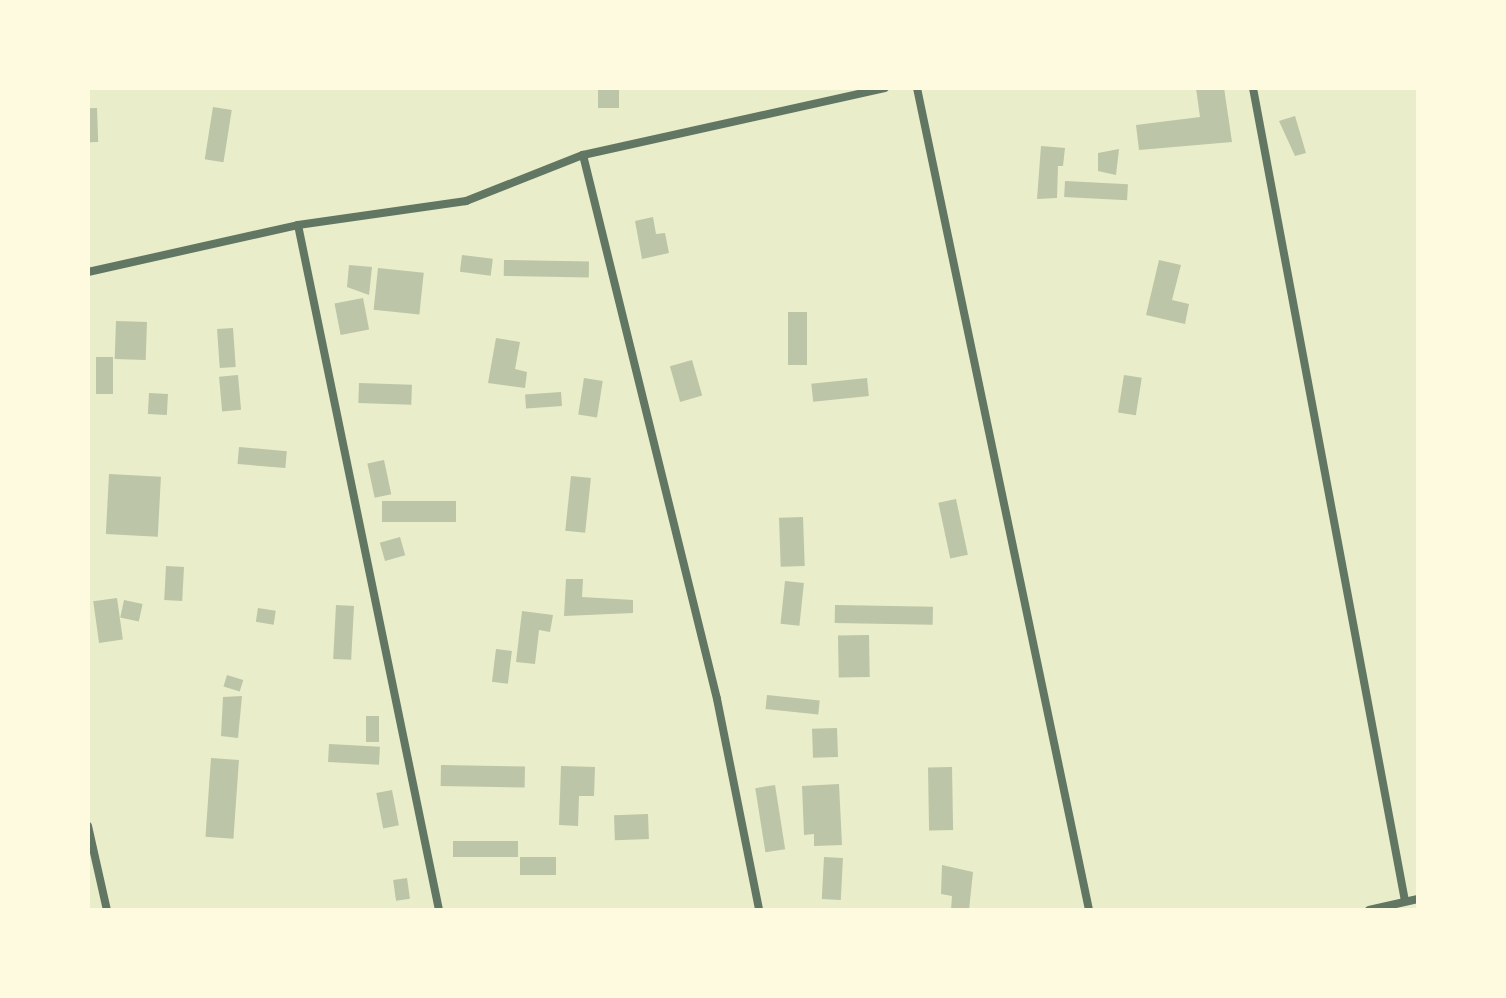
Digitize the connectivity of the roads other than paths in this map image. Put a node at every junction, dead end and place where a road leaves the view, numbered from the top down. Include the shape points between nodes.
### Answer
1 (885, 88) edge
2 (917, 88) edge
3 (1253, 88) edge
4 (583, 155) junction
5 (298, 225) junction
6 (88, 272) edge
7 (88, 826) edge
8 (1418, 899) edge
9 (1405, 901) junction
10 (107, 910) edge
11 (439, 910) edge
12 (759, 910) edge
13 (1089, 910) edge
14 (1369, 910) edge

1 - 4 street
2 - 13 street
3 - 9 street
4 - 5 street via 466,201
4 - 12 street via 717,699
5 - 6 street
5 - 11 street
7 - 10 street
8 - 9 street
9 - 14 street

